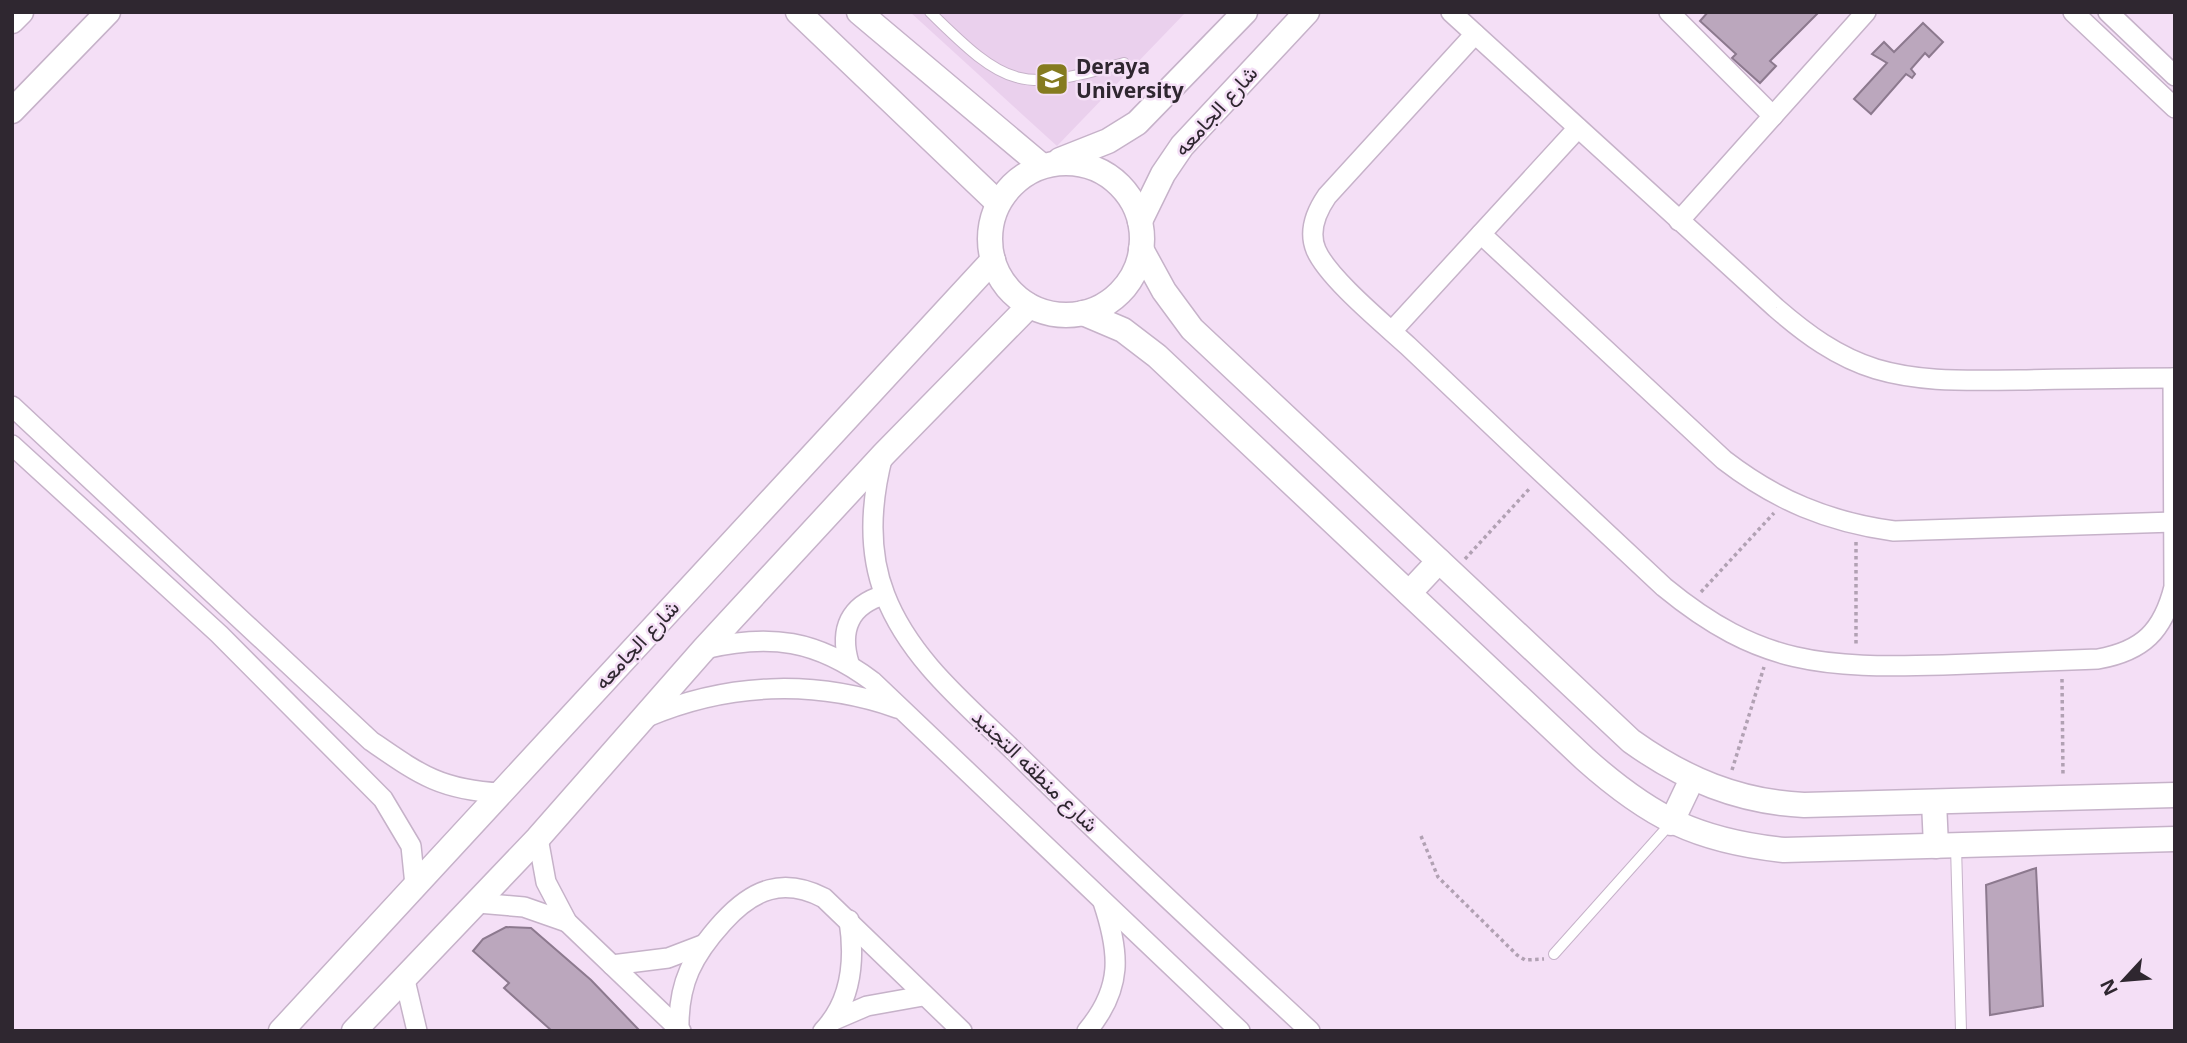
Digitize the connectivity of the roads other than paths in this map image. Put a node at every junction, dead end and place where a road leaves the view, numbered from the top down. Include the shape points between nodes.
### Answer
1 (21, 12) edge
2 (108, 12) edge
3 (798, 12) edge
4 (859, 12) edge
5 (930, 12) edge
6 (1245, 12) edge
7 (1307, 12) edge
8 (1451, 12) edge
9 (1866, 12) edge
10 (2073, 12) edge
11 (2108, 12) edge
12 (1673, 14) edge
13 (12, 21) edge
14 (1475, 34) junction
15 (1124, 62) dead end
16 (2175, 76) edge
17 (2175, 108) edge
18 (12, 111) edge
19 (1773, 116) junction
20 (1578, 128) junction
21 (1047, 165) junction
22 (998, 203) junction
23 (1140, 220) junction
24 (1679, 221) junction
25 (1480, 234) junction
26 (1141, 249) junction
27 (993, 260) junction
28 (1030, 306) junction
29 (1083, 313) junction
30 (1392, 331) junction
31 (2174, 378) edge
32 (12, 406) edge
33 (12, 445) edge
34 (884, 454) junction
35 (2174, 522) edge
36 (1445, 567) junction
37 (1409, 593) junction
38 (884, 595) junction
39 (704, 649) junction
40 (849, 663) junction
41 (904, 711) junction
42 (642, 719) junction
43 (1692, 779) junction
44 (500, 793) junction
45 (2175, 795) edge
46 (1934, 802) junction
47 (1671, 822) junction
48 (538, 838) junction
49 (2175, 839) edge
50 (1946, 846) junction
51 (415, 885) junction
52 (1102, 898) junction
53 (478, 903) junction
54 (849, 920) junction
55 (567, 922) junction
56 (702, 945) junction
57 (1555, 954) road end
58 (612, 965) junction
59 (404, 976) junction
60 (923, 996) junction
61 (828, 1026) edge
62 (680, 1030) edge
63 (281, 1031) edge
64 (354, 1031) edge
65 (418, 1031) edge
66 (962, 1031) edge
67 (1087, 1031) edge
68 (1240, 1031) edge
69 (1310, 1031) edge
70 (1961, 1031) edge

1 - 13 street
2 - 18 street
3 - 22 street
4 - 21 street via 960,101
5 - 15 lane via 981,60 1016,78 1056,81
6 - 21 street via 1137,123 1108,141
7 - 23 street, شارع الجامعه via 1182,146
8 - 14 street
9 - 19 street
10 - 17 street
11 - 16 street
12 - 19 street
14 - 20 street
14 - 30 street via 1317,211 1315,248 1324,264
19 - 24 street
20 - 24 street
20 - 25 street
21 - 22 street via 1017,180
21 - 23 street via 1090,166 1107,175 1127,195
22 - 27 street via 990,231
23 - 26 street
24 - 31 street via 1806,334 1875,369 1952,381
25 - 30 street
25 - 35 street via 1724,460 1785,501 1820,516 1894,531
26 - 29 street via 1128,283 1116,297
26 - 36 street via 1192,329
27 - 28 street via 1007,286
27 - 44 street, شارع الجامعه
28 - 29 street via 1056,314
28 - 34 street
29 - 37 street via 1123,330 1157,356
30 - 35 street via 1688,607 1769,650 1817,663 1856,667 2120,655 2157,629 2168,609 2174,587
31 - 35 street
32 - 44 street via 371,741 419,774 463,791
33 - 51 street via 219,634 383,799 411,846
34 - 38 street, شارع منطقه التجنيد via 872,519 876,567
34 - 39 street
36 - 37 street
36 - 43 street via 1632,741
37 - 47 street via 1625,795
38 - 40 street via 861,605 848,621 844,641
38 - 69 street, شارع منطقه التجنيد via 926,664 1065,802
39 - 40 street via 740,640 778,640
39 - 42 street
40 - 41 street
41 - 42 street via 839,693 772,688 719,694
41 - 52 street
42 - 48 street
43 - 46 street via 1726,792 1783,804
43 - 47 street
44 - 51 street, شارع الجامعه
45 - 46 street
46 - 50 street
47 - 50 street via 1720,840 1784,850
47 - 57 lane
48 - 53 street
48 - 55 street via 545,882
49 - 50 street
50 - 70 lane
51 - 63 street, شارع الجامعه
52 - 67 street via 1117,960 1104,1010
52 - 68 street
53 - 55 street via 524,907
53 - 59 street
54 - 56 street via 817,894 779,886 744,901
54 - 60 street
54 - 61 street via 852,962 842,1003
55 - 58 street
56 - 58 street via 668,958
56 - 62 street via 682,984
58 - 62 street
59 - 64 street
59 - 65 street
60 - 61 street via 876,1003
60 - 66 street

